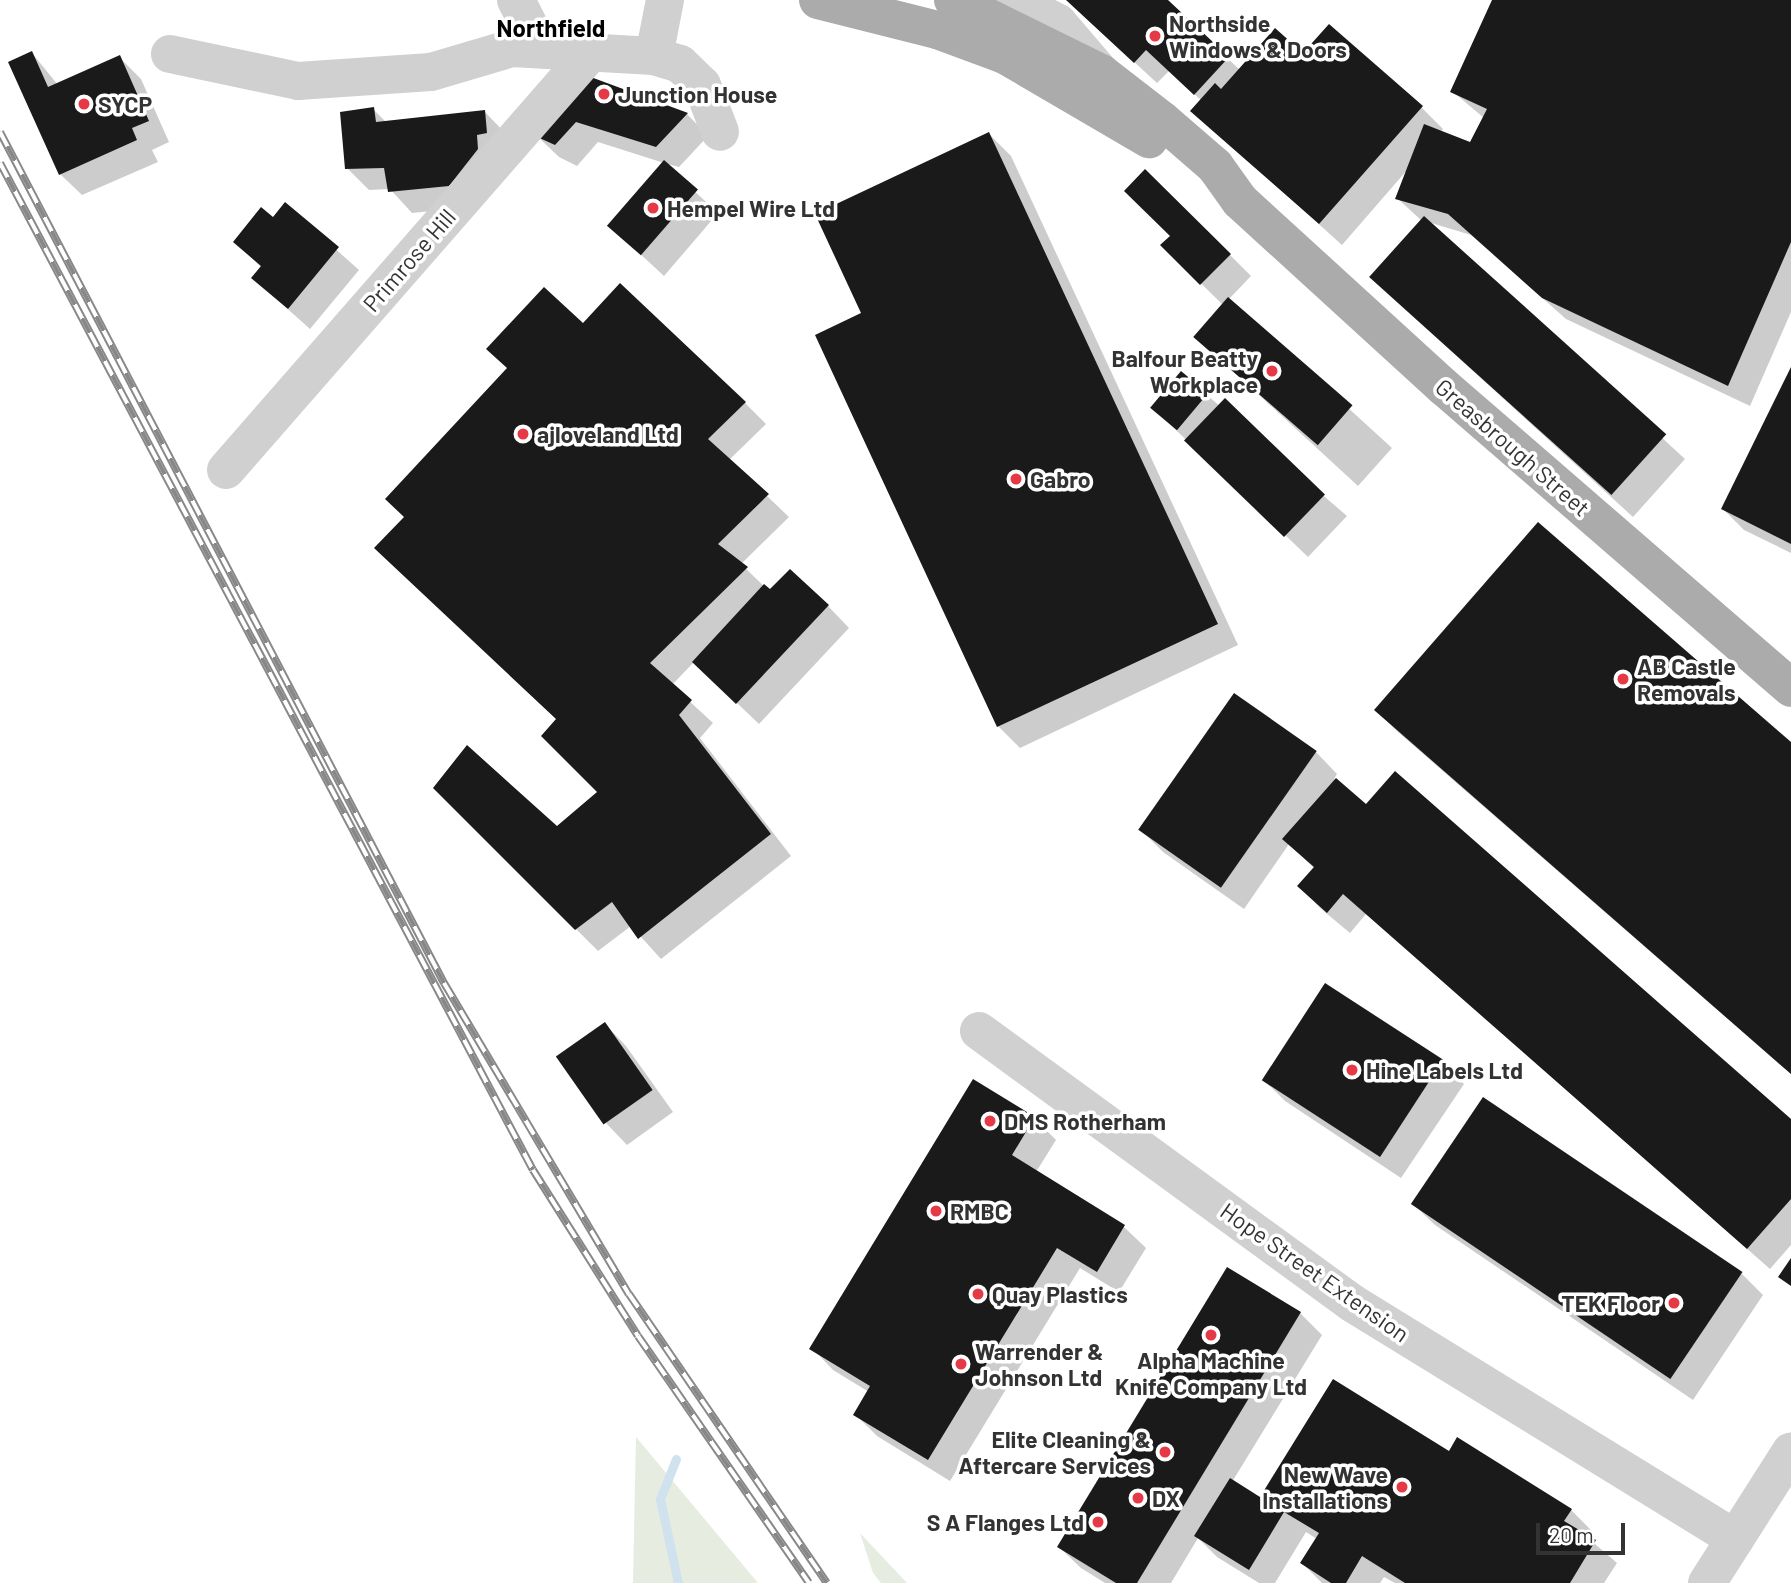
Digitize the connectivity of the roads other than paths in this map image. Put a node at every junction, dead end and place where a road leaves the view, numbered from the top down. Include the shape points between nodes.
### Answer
1 (516, 0) edge
2 (665, 0) edge
3 (818, 0) edge
4 (953, 0) edge
5 (1015, 0) edge
6 (872, 3) edge
7 (541, 49) junction
8 (592, 51) junction
9 (170, 54) dead end
10 (654, 56) junction
11 (1101, 73) junction
12 (720, 132) dead end
13 (1240, 201) junction
14 (226, 470) dead end
15 (1791, 688) edge
16 (979, 1031) dead end
17 (1791, 1451) edge
18 (1735, 1539) junction
19 (1707, 1583) edge

1 - 7 street
2 - 10 street
3 - 6 main road, Greasbrough Street
4 - 11 main road, Greasbrough Street
5 - 11 street, Greasbrough Street via 1058,23
6 - 13 main road, Greasbrough Street via 982,46 1129,124 1199,179
7 - 8 street
7 - 9 street via 512,48 431,72 299,82
8 - 10 street
8 - 14 street, Primrose Hill
10 - 12 street via 680,64 702,85
11 - 13 main road, Greasbrough Street via 1215,166
13 - 15 main road, Greasbrough Street via 1445,388
16 - 18 street, Hope Street Extension via 1352,1303
17 - 18 street
18 - 19 street

